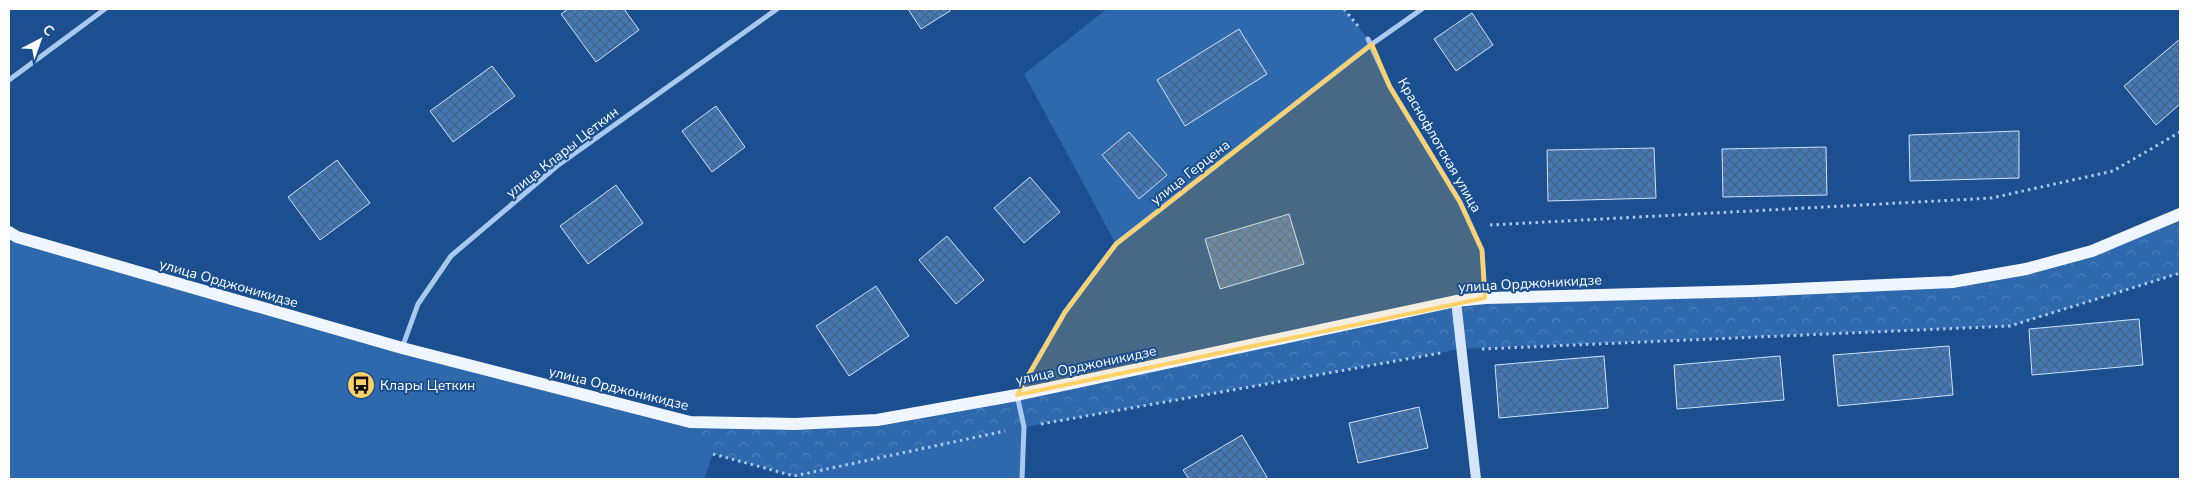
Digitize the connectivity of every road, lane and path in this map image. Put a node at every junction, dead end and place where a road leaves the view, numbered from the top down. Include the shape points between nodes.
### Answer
1 (105, 9) edge
2 (777, 9) edge
3 (1422, 9) edge
4 (1368, 39) dead end
5 (1372, 44) junction
6 (9, 80) edge
7 (2180, 132) edge
8 (2180, 214) edge
9 (1471, 226) junction
10 (9, 232) edge
11 (1485, 298) junction
12 (1456, 301) junction
13 (402, 348) junction
14 (1017, 395) junction
15 (1022, 479) edge
16 (1476, 479) edge

1 - 6 street
2 - 13 street, улица Клары Цеткин via 557,166 451,256 418,304
3 - 5 street, улица Герцена
4 - 5 street, Краснофлотская улица
5 - 9 street, Краснофлотская улица via 1390,87 1460,202
5 - 14 street, улица Герцена via 1116,244 1065,312
7 - 9 path via 2113,171 1992,198
8 - 11 main road, улица Орджоникидзе via 2092,251 2026,269 1952,282
9 - 11 street, Краснофлотская улица via 1482,250
10 - 13 main road, улица Орджоникидзе via 17,237
11 - 12 main road, улица Орджоникидзе
12 - 14 main road, улица Орджоникидзе
12 - 16 street
13 - 14 main road, улица Орджоникидзе via 690,422 795,424 877,420
14 - 15 street via 1024,427

